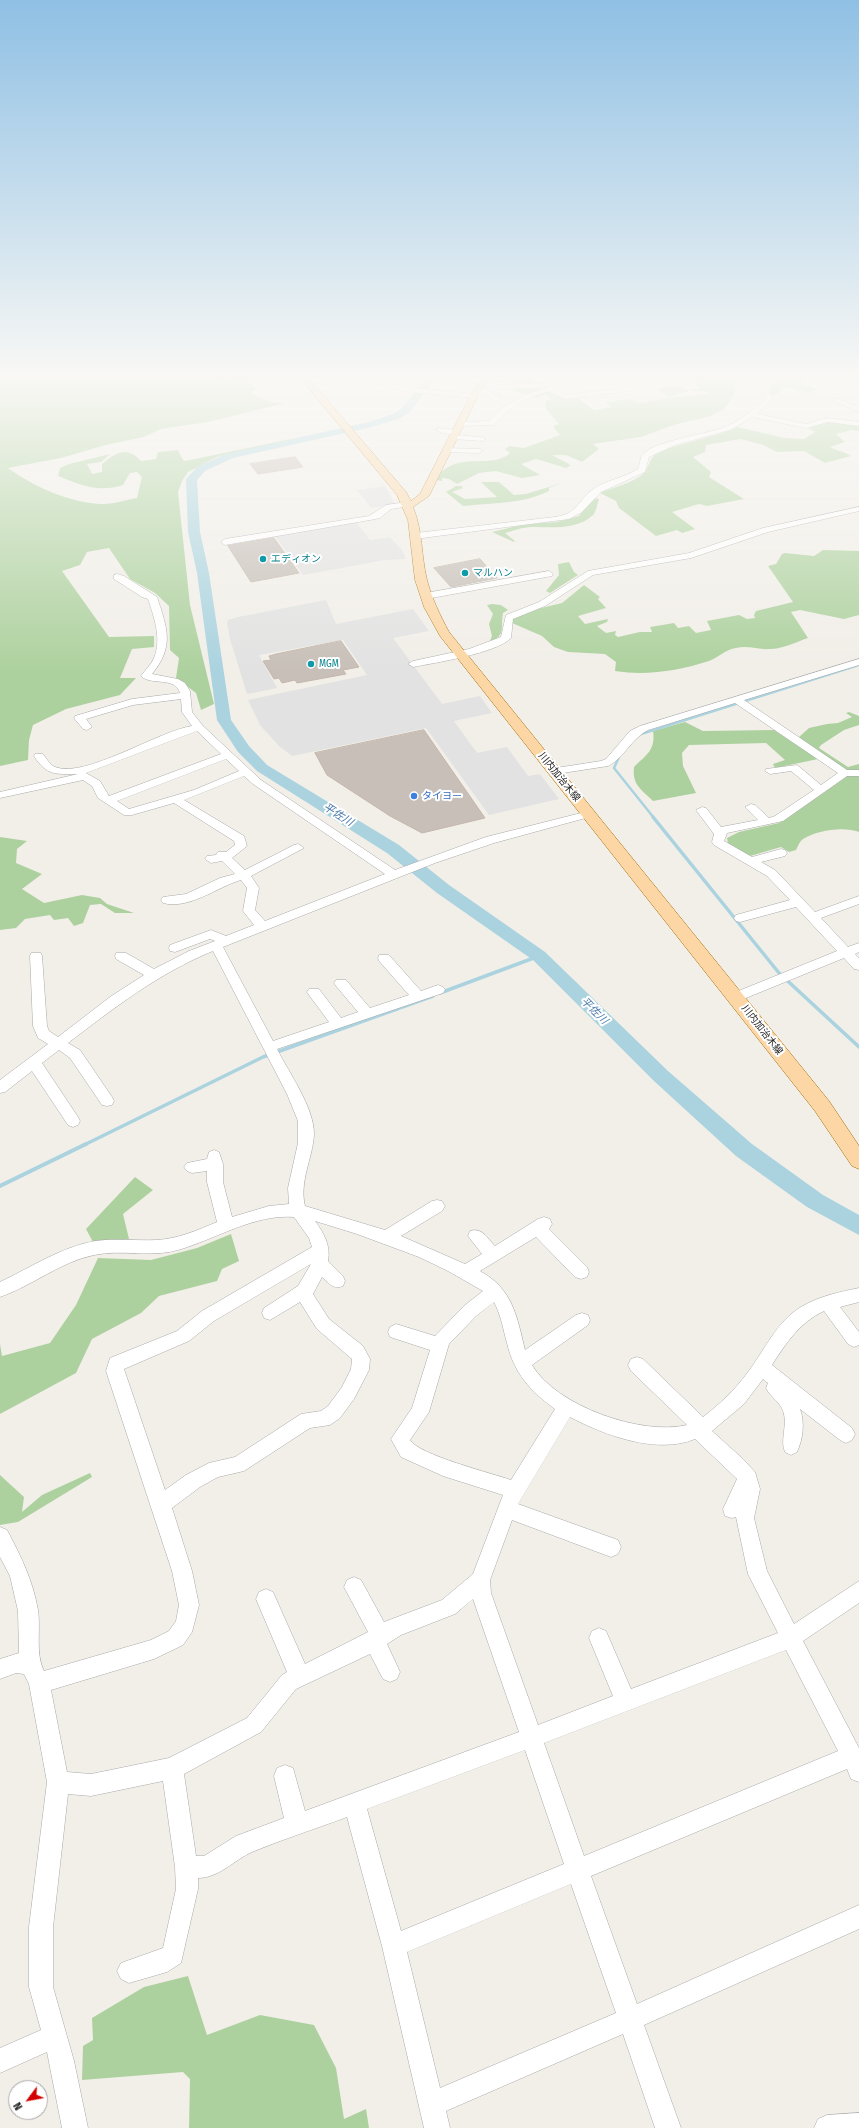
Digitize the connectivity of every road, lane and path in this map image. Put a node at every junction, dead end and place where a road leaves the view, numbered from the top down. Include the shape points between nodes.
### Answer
1 (386, 474) edge
2 (435, 474) edge
3 (636, 474) edge
4 (407, 504) junction
5 (859, 509) edge
6 (416, 536) junction
7 (225, 542) dead end
8 (549, 574) dead end
9 (117, 577) dead end
10 (426, 596) junction
11 (459, 654) junction
12 (859, 662) edge
13 (413, 664) dead end
14 (186, 695) junction
15 (739, 701) junction
16 (87, 727) dead end
17 (199, 728) junction
18 (228, 755) junction
19 (39, 756) dead end
20 (556, 771) junction
21 (770, 771) dead end
22 (245, 772) junction
23 (859, 773) edge
24 (83, 774) junction
25 (844, 774) junction
26 (821, 790) junction
27 (3, 795) dead end
28 (175, 799) junction
29 (108, 800) junction
30 (751, 807) dead end
31 (702, 810) dead end
32 (589, 814) junction
33 (767, 822) junction
34 (720, 834) junction
35 (298, 848) dead end
36 (780, 853) dead end
37 (749, 861) junction
38 (395, 874) junction
39 (244, 875) junction
40 (167, 900) dead end
41 (859, 900) edge
42 (799, 902) junction
43 (813, 917) junction
44 (740, 918) dead end
45 (262, 926) junction
46 (221, 943) junction
47 (859, 947) edge
48 (175, 948) dead end
49 (845, 952) junction
50 (36, 956) dead end
51 (121, 956) dead end
52 (384, 958) dead end
53 (859, 966) edge
54 (154, 975) junction
55 (341, 983) dead end
56 (438, 990) dead end
57 (314, 992) dead end
58 (418, 996) junction
59 (736, 996) junction
60 (366, 1014) junction
61 (338, 1024) junction
62 (58, 1042) junction
63 (271, 1051) junction
64 (34, 1062) junction
65 (0, 1088) edge
66 (107, 1101) dead end
67 (73, 1121) dead end
68 (859, 1161) edge
69 (192, 1167) dead end
70 (437, 1206) dead end
71 (298, 1210) junction
72 (226, 1225) junction
73 (476, 1236) dead end
74 (385, 1238) junction
75 (492, 1254) junction
76 (320, 1257) junction
77 (465, 1272) junction
78 (581, 1272) dead end
79 (337, 1281) dead end
80 (0, 1290) edge
81 (304, 1291) junction
82 (495, 1291) junction
83 (859, 1295) edge
84 (828, 1303) junction
85 (270, 1313) dead end
86 (582, 1320) dead end
87 (396, 1332) dead end
88 (854, 1339) dead end
89 (440, 1345) junction
90 (521, 1363) junction
91 (637, 1365) dead end
92 (759, 1371) junction
93 (566, 1407) junction
94 (700, 1429) junction
95 (846, 1434) dead end
96 (791, 1446) dead end
97 (748, 1478) junction
98 (515, 1490) junction
99 (161, 1504) junction
100 (507, 1509) junction
101 (732, 1509) dead end
102 (0, 1537) edge
103 (611, 1546) dead end
104 (480, 1580) junction
105 (354, 1587) dead end
106 (859, 1591) edge
107 (266, 1599) dead end
108 (378, 1638) junction
109 (599, 1638) dead end
110 (791, 1638) junction
111 (30, 1664) junction
112 (0, 1669) edge
113 (390, 1672) dead end
114 (300, 1677) junction
115 (39, 1683) junction
116 (626, 1702) junction
117 (533, 1737) junction
118 (855, 1764) edge
119 (172, 1768) junction
120 (285, 1776) dead end
121 (58, 1782) junction
122 (354, 1803) junction
123 (297, 1824) junction
124 (186, 1868) junction
125 (578, 1869) junction
126 (859, 1917) edge
127 (394, 1946) junction
128 (129, 1971) dead end
129 (630, 2019) junction
130 (55, 2036) junction
131 (0, 2060) edge
132 (432, 2104) junction
133 (859, 2126) edge
134 (75, 2128) edge
135 (437, 2128) edge
136 (668, 2128) edge
137 (827, 2128) edge

1 - 4 main road, 川内加治木線
2 - 4 main road via 424,496 413,504
3 - 6 street via 594,493 578,512 562,519
4 - 6 main road, 川内加治木線
4 - 7 street via 389,507 370,518
5 - 11 street via 766,530 691,555 591,573 542,604 509,617 506,638
6 - 10 main road, 川内加治木線 via 421,580
8 - 10 street
9 - 14 street via 152,597 160,622 162,633 159,658 146,676 174,681 181,685
10 - 11 main road, 川内加治木線 via 436,620
11 - 13 street
11 - 20 main road, 川内加治木線
12 - 15 street
14 - 16 street via 132,702 79,718
14 - 17 street via 187,712
15 - 20 street via 644,728 634,733 610,761 604,764
15 - 25 street
17 - 18 street
17 - 24 street via 190,729
18 - 22 street
18 - 29 street
19 - 24 street via 49,768 56,771
20 - 32 main road, 川内加治木線
21 - 26 street via 793,767
22 - 28 street
22 - 38 street
23 - 25 street
24 - 27 street
24 - 29 street via 99,785 102,796
25 - 26 street
26 - 33 street via 779,819
28 - 29 street via 128,813
28 - 39 street via 240,839 241,846 236,852 219,857
30 - 33 street
31 - 34 street
32 - 38 street via 490,840
32 - 59 main road, 川内加治木線
33 - 34 street via 734,826
34 - 37 street via 718,842
35 - 39 street
36 - 37 street
37 - 42 street via 771,873
38 - 45 street
39 - 40 street via 190,897
39 - 45 street via 253,888 249,911
41 - 43 street
42 - 43 street
42 - 44 street
43 - 49 street
45 - 46 street
46 - 48 street via 211,934
46 - 54 street
46 - 63 street
47 - 49 street
49 - 53 street
49 - 59 street
50 - 62 street via 40,1026 43,1034
51 - 54 street
52 - 58 street
54 - 62 street
55 - 60 street
56 - 58 street
57 - 61 street
58 - 60 street
59 - 68 main road, 川内加治木線 via 822,1106
60 - 61 street
61 - 63 street
62 - 64 street
62 - 66 street via 75,1054
63 - 71 street via 305,1120 307,1133 296,1186
64 - 65 street
64 - 67 street
69 - 72 street via 215,1160 215,1182
70 - 74 street
71 - 72 street via 281,1210
71 - 74 street via 322,1215
71 - 76 street via 316,1236
72 - 80 street via 174,1245 96,1248 81,1251
73 - 75 street
74 - 77 street
75 - 77 street
75 - 78 street via 541,1226
76 - 79 street
76 - 81 street via 313,1280
76 - 99 street via 208,1316 183,1336 116,1364 115,1371 132,1414 144,1461
77 - 82 street via 483,1281
81 - 85 street
81 - 99 street via 323,1324 357,1351 361,1359 360,1370 348,1393 334,1412 324,1418 307,1420 238,1465 215,1469
82 - 89 street via 470,1311
82 - 90 street via 504,1305
83 - 84 street
84 - 88 street
84 - 92 street via 803,1315 788,1327
86 - 90 street
87 - 89 street
89 - 98 street via 420,1412 400,1439 407,1451 443,1467
90 - 93 street via 539,1385
91 - 94 street
92 - 94 street via 732,1405
92 - 95 street
92 - 96 street via 791,1405 796,1428
93 - 94 street via 629,1431 666,1436 690,1434
93 - 98 street
94 - 97 street
97 - 101 street
97 - 110 street via 751,1489 745,1518 758,1574
98 - 100 street
99 - 115 street via 182,1571 189,1605 185,1625 176,1638 154,1649
100 - 103 street
100 - 104 street
102 - 111 street via 19,1573 28,1611
104 - 108 street via 448,1607 395,1628
104 - 117 street via 481,1593
105 - 108 street
106 - 110 street
107 - 114 street
108 - 113 street
108 - 114 street
109 - 116 street
110 - 116 street
110 - 118 street
111 - 112 street via 16,1663
111 - 115 street
114 - 119 street via 289,1682 254,1726
115 - 121 street
116 - 117 street
117 - 122 street
117 - 125 street
118 - 125 street
119 - 121 street via 91,1785
119 - 124 street
120 - 123 street
121 - 130 street via 41,1927 41,1987
122 - 123 street
122 - 127 street
123 - 124 street via 244,1844 206,1867
124 - 128 street via 187,1889 173,1955 167,1960
125 - 127 street
125 - 129 street
126 - 129 street
127 - 132 street
129 - 132 street
129 - 136 street
130 - 131 street
130 - 134 street
132 - 135 street
133 - 137 street

